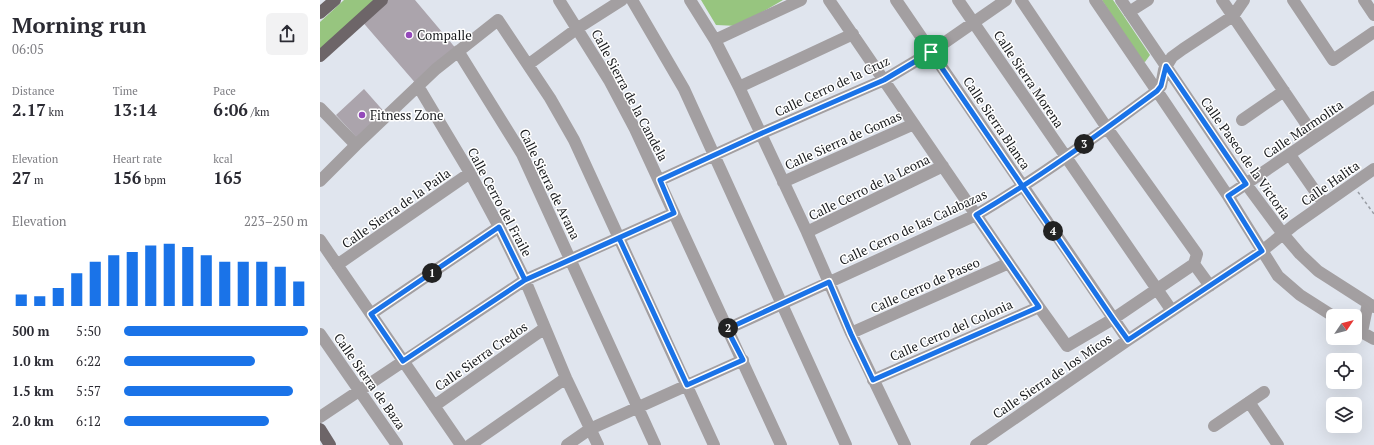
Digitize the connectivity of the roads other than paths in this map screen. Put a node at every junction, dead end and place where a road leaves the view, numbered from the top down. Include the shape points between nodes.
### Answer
1 (335, 0) edge
2 (382, 0) edge
3 (559, 0) edge
4 (622, 0) edge
5 (632, 0) edge
6 (690, 0) edge
7 (801, 0) edge
8 (829, 0) edge
9 (896, 0) edge
10 (958, 0) edge
11 (1006, 0) edge
12 (1021, 0) edge
13 (1095, 0) edge
14 (1121, 0) edge
15 (1148, 0) edge
16 (1222, 0) edge
17 (1244, 0) edge
18 (1293, 0) edge
19 (1364, 0) edge
20 (1129, 12) junction
21 (320, 13) edge
22 (1374, 15) edge
23 (1233, 16) junction
24 (974, 23) junction
25 (578, 28) junction
26 (1374, 32) edge
27 (853, 34) junction
28 (715, 40) junction
29 (458, 51) junction
30 (931, 52) junction
31 (320, 56) edge
32 (529, 64) junction
33 (1166, 66) junction
34 (884, 80) junction
35 (418, 86) junction
36 (739, 88) junction
37 (1157, 91) junction
38 (1284, 91) junction
39 (1374, 97) edge
40 (320, 108) edge
41 (1242, 120) dead end
42 (914, 124) junction
43 (1108, 128) junction
44 (760, 134) junction
45 (1315, 137) junction
46 (356, 145) junction
47 (715, 155) junction
48 (1290, 155) junction
49 (1065, 157) junction
50 (943, 166) junction
51 (1374, 169) edge
52 (470, 173) junction
53 (660, 180) junction
54 (320, 181) edge
55 (783, 182) junction
56 (1246, 184) junction
57 (1023, 185) junction
58 (1228, 196) junction
59 (1324, 204) junction
60 (674, 213) junction
61 (976, 215) junction
62 (499, 227) junction
63 (807, 232) junction
64 (1283, 234) junction
65 (619, 238) junction
66 (320, 240) edge
67 (1262, 251) junction
68 (570, 259) junction
69 (1195, 261) junction
70 (1009, 263) junction
71 (337, 265) junction
72 (525, 280) junction
73 (829, 282) junction
74 (1210, 286) junction
75 (1157, 289) junction
76 (781, 305) junction
77 (1371, 305) edge
78 (1039, 307) junction
79 (1172, 311) junction
80 (1326, 312) edge
81 (371, 314) junction
82 (1113, 319) junction
83 (1362, 322) edge
84 (545, 328) junction
85 (727, 329) junction
86 (1362, 332) edge
87 (320, 334) edge
88 (851, 334) junction
89 (1374, 339) edge
90 (1128, 340) junction
91 (743, 360) junction
92 (403, 361) junction
93 (566, 378) junction
94 (873, 380) junction
95 (687, 385) junction
96 (359, 390) junction
97 (1264, 392) dead end
98 (1249, 402) junction
99 (434, 406) junction
100 (637, 407) junction
101 (320, 417) edge
102 (1214, 426) dead end
103 (320, 429) edge
104 (590, 429) junction
105 (330, 445) edge
106 (397, 445) edge
107 (460, 445) edge
108 (470, 445) edge
109 (567, 445) edge
110 (598, 445) edge
111 (655, 445) edge
112 (714, 445) edge
113 (781, 445) edge
114 (846, 445) edge
115 (905, 445) edge
116 (976, 445) edge
117 (1278, 445) edge

1 - 21 main road
2 - 31 main road
3 - 25 street, Calle Sierra de la Candela
4 - 25 street
5 - 47 street via 684,89
6 - 28 street
7 - 28 street
8 - 27 street
9 - 30 street, Calle Sierra Blanca
10 - 24 street, Calle Sierra Morena
11 - 24 street, Calle Cerro de la Cruz
12 - 43 street
13 - 37 street
14 - 20 street, Calle Paseo de la Victoria
15 - 20 street
16 - 23 street
17 - 23 street
18 - 26 street via 1333,60
19 - 22 street
20 - 33 street, Calle Paseo de la Victoria
23 - 33 street via 1182,49
23 - 38 street
24 - 30 street, Calle Cerro de la Cruz
24 - 49 street, Calle Sierra Morena
25 - 32 street
25 - 53 street, Calle Sierra de la Candela via 635,129
27 - 34 street
27 - 36 street
28 - 36 street
29 - 32 street via 498,20
29 - 35 street
29 - 68 street, Calle Sierra de Arana via 522,154
30 - 34 street, Calle Cerro de la Cruz
30 - 57 street, Calle Sierra Blanca
32 - 65 street via 574,140
33 - 37 street via 1161,86
33 - 56 street, Calle Paseo de la Victoria
34 - 42 street
34 - 44 street, Calle Cerro de la Cruz
35 - 46 street
35 - 52 street, Calle Cerro del Fraile
36 - 44 street
37 - 43 street, Calle Cerro de las Calabazas
37 - 58 street
38 - 41 street
38 - 45 street
39 - 45 street, Calle Marmolita
40 - 46 street
42 - 50 street
42 - 55 street, Calle Sierra de Gomas
43 - 49 street, Calle Cerro de las Calabazas
43 - 69 street via 1197,254
44 - 47 street, Calle Cerro de la Cruz
44 - 55 street
45 - 48 street, Calle Marmolita
46 - 54 street
47 - 53 street, Calle Cerro de la Cruz
47 - 76 street
48 - 56 street, Calle Marmolita
48 - 59 street
49 - 57 street, Calle Cerro de las Calabazas
49 - 75 street, Calle Sierra Morena
50 - 61 street
50 - 63 street, Calle Cerro de la Leona
51 - 59 street, Calle Halita
52 - 62 street, Calle Cerro del Fraile
52 - 71 street, Calle Sierra de la Paila
53 - 60 street, Calle Sierra de la Candela
55 - 63 street
56 - 58 street, Calle Marmolita
56 - 64 street, Calle Paseo de la Victoria
57 - 61 street, Calle Cerro de las Calabazas
57 - 82 street, Calle Sierra Blanca
58 - 67 street
59 - 64 street, Calle Halita
60 - 65 street
60 - 85 street, Calle Sierra de la Candela
61 - 70 street
61 - 73 street, Calle Cerro de las Calabazas
62 - 72 street, Calle Cerro del Fraile
62 - 81 street
63 - 73 street
64 - 67 street, Calle Sierra de los Micos
64 - 77 street, Calle Paseo de la Victoria via 1318,271
65 - 68 street
65 - 95 street
66 - 71 street
67 - 74 street, Calle Sierra de los Micos
67 - 80 street via 1282,280
68 - 72 street
68 - 100 street, Calle Sierra de Arana
69 - 74 street
69 - 75 street
70 - 78 street
70 - 88 street, Calle Cerro de Paseo
71 - 81 street
72 - 84 street, Calle Cerro del Fraile
72 - 92 street
73 - 76 street, Calle Cerro de las Calabazas
73 - 88 street
74 - 79 street, Calle Sierra de los Micos
75 - 79 street, Calle Sierra Morena
75 - 82 street
76 - 85 street, Calle Cerro de las Calabazas
76 - 114 street
77 - 83 street
78 - 82 street via 1067,346
78 - 94 street, Calle Cerro del Colonia
79 - 90 street, Calle Sierra de los Micos
81 - 92 street
82 - 90 street, Calle Sierra Blanca
84 - 93 street, Calle Cerro del Fraile
84 - 99 street, Calle Sierra Credos
85 - 91 street, Calle Sierra de la Candela
86 - 89 street
87 - 96 street, Calle Sierra de Baza
88 - 94 street
90 - 116 street, Calle Sierra de los Micos
91 - 95 street
91 - 113 street, Calle Sierra de la Candela
92 - 96 street
92 - 99 street
93 - 104 street, Calle Cerro del Fraile
93 - 108 street
94 - 115 street
95 - 100 street
95 - 112 street
96 - 101 street
96 - 106 street, Calle Sierra de Baza
97 - 98 street
98 - 102 street
98 - 117 street
99 - 107 street
100 - 104 street
100 - 111 street, Calle Sierra de Arana
103 - 105 main road
104 - 109 street
104 - 110 street, Calle Cerro del Fraile

